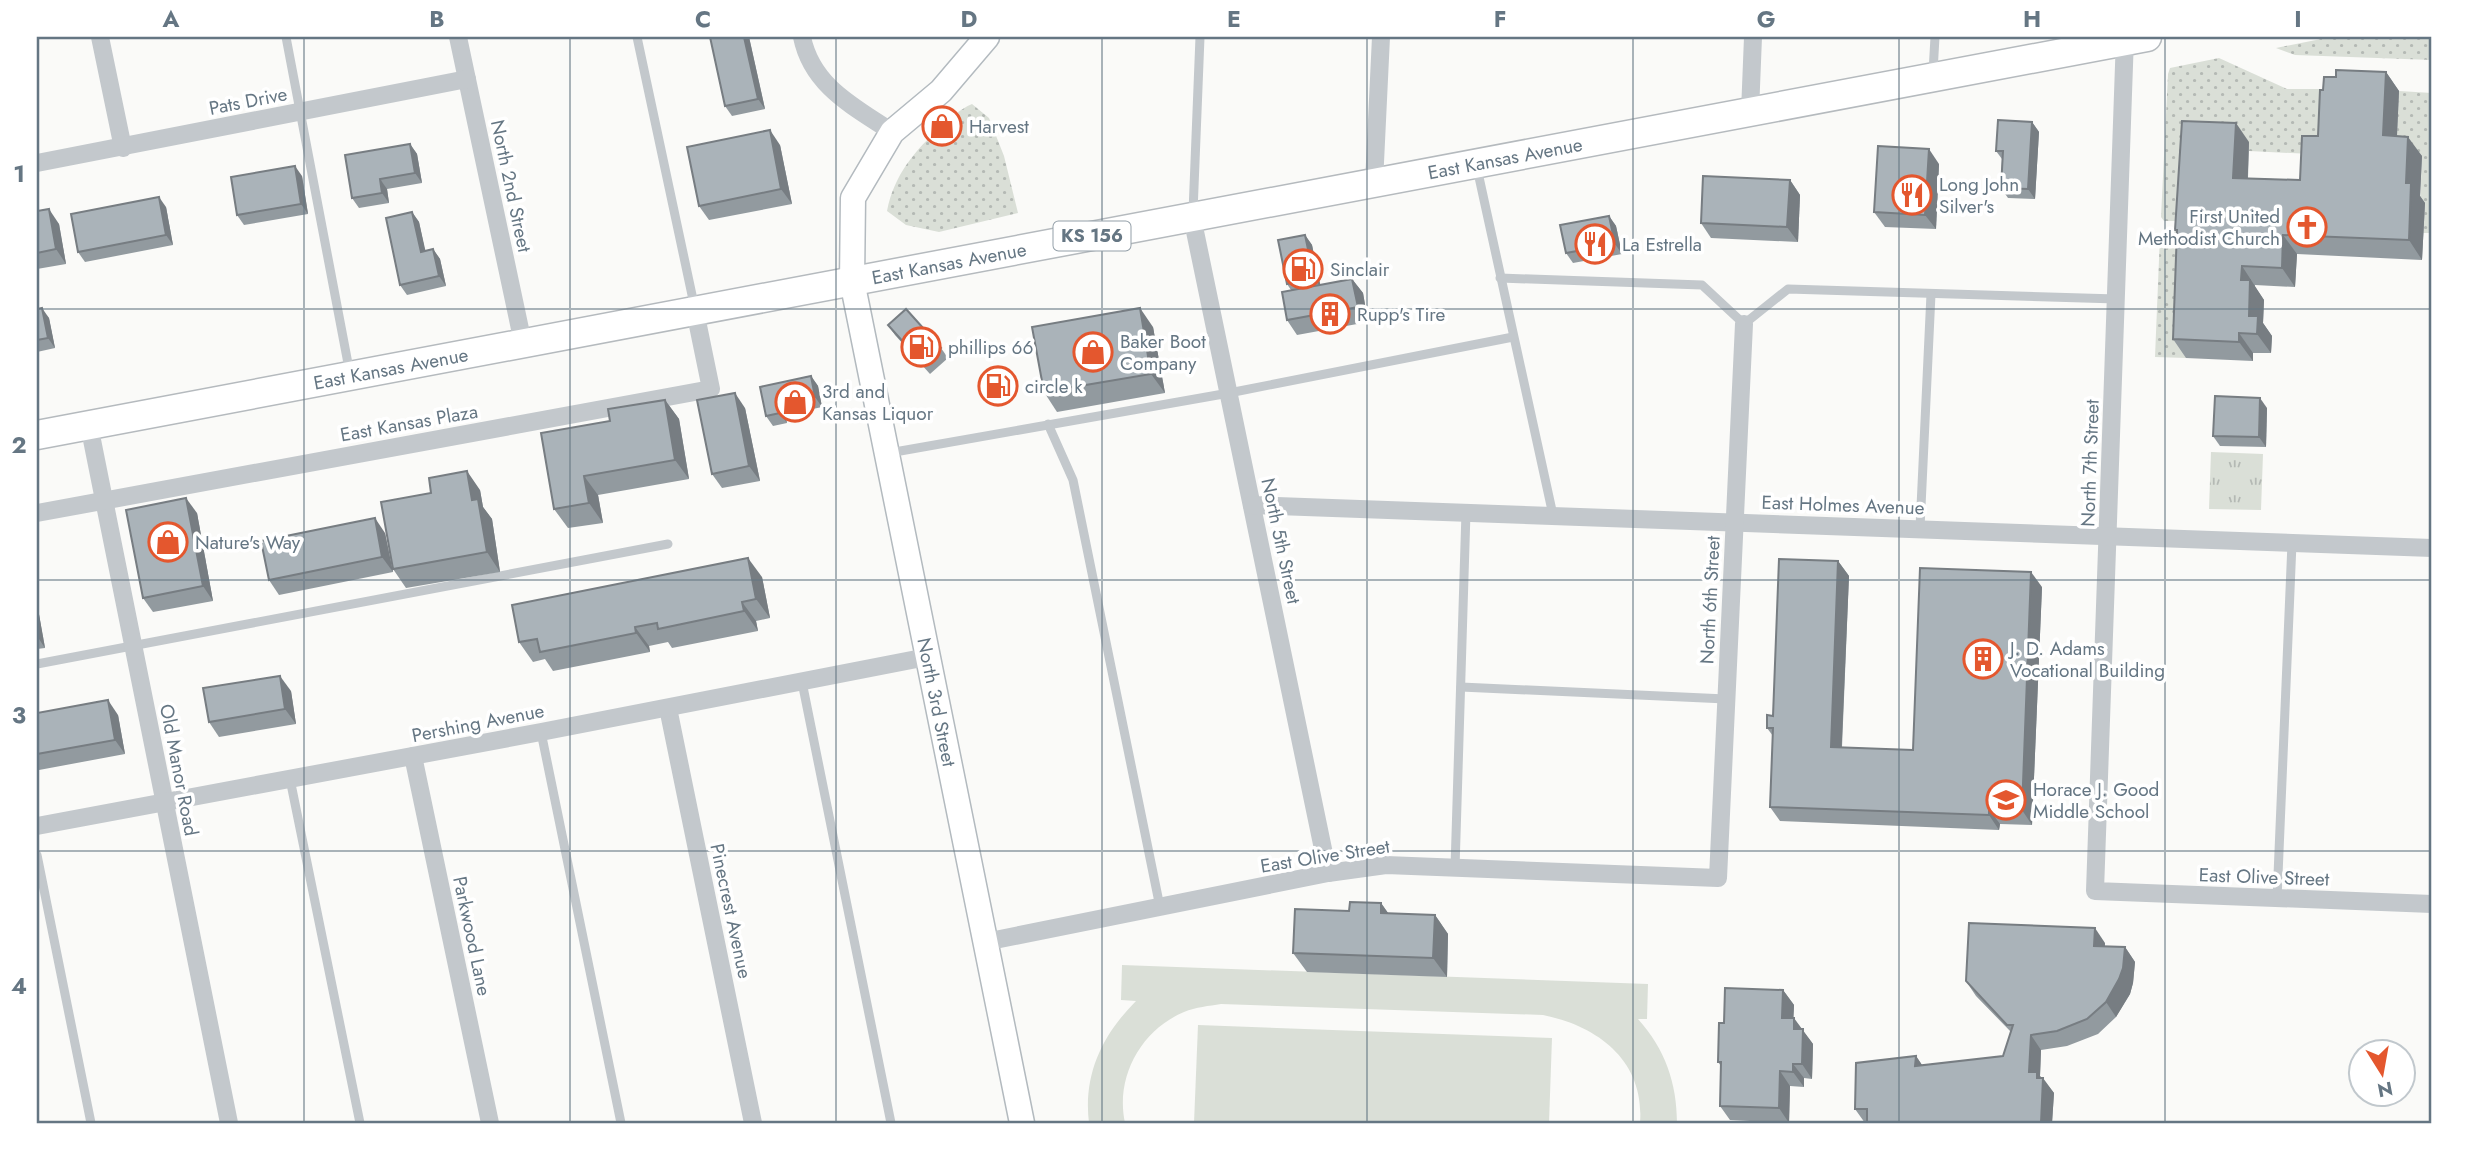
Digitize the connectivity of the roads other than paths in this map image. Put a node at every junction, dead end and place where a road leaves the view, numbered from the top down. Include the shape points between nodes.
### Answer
1 (100, 37) edge
2 (286, 37) edge
3 (458, 37) edge
4 (637, 37) edge
5 (802, 37) edge
6 (987, 37) edge
7 (1200, 37) edge
8 (1381, 37) edge
9 (1753, 37) edge
10 (1935, 37) edge
11 (2132, 38) edge
12 (1933, 77) junction
13 (467, 79) junction
14 (301, 112) junction
15 (1749, 112) junction
16 (892, 132) junction
17 (123, 148) junction
18 (37, 163) edge
19 (1476, 163) junction
20 (1374, 183) junction
21 (1192, 217) junction
22 (1500, 278) junction
23 (852, 281) junction
24 (1931, 293) junction
25 (2116, 299) junction
26 (695, 311) junction
27 (1744, 324) junction
28 (1514, 337) junction
29 (523, 343) junction
30 (351, 375) junction
31 (1228, 393) junction
32 (1048, 424) junction
33 (89, 425) junction
34 (37, 435) edge
35 (887, 453) junction
36 (105, 501) junction
37 (1252, 505) junction
38 (1466, 512) junction
39 (37, 513) edge
40 (1553, 515) junction
41 (1735, 522) junction
42 (1920, 528) junction
43 (2109, 536) junction
44 (2292, 543) junction
45 (668, 544) dead end
46 (2432, 548) edge
47 (133, 646) junction
48 (927, 657) junction
49 (37, 664) edge
50 (802, 682) junction
51 (1461, 687) junction
52 (1726, 699) junction
53 (668, 708) junction
54 (541, 732) junction
55 (413, 757) junction
56 (290, 779) junction
57 (163, 802) junction
58 (37, 826) edge
59 (37, 855) edge
60 (1455, 868) junction
61 (1328, 873) junction
62 (1717, 878) joint
63 (2095, 891) joint
64 (2277, 898) junction
65 (2432, 904) edge
66 (1160, 907) junction
67 (985, 942) junction
68 (91, 1123) edge
69 (229, 1123) edge
70 (360, 1123) edge
71 (490, 1123) edge
72 (621, 1123) edge
73 (753, 1123) edge
74 (891, 1123) edge
75 (1022, 1123) edge

1 - 17 street
2 - 14 lane
3 - 13 street, North 2nd Street
4 - 26 lane
5 - 16 street via 806,56 831,91
6 - 16 main road, North 3rd Street via 941,91
7 - 21 lane
8 - 20 street
9 - 15 street
10 - 12 lane
11 - 12 main road, East Kansas Avenue / KS 156
11 - 25 street, North 7th Street
12 - 15 main road, East Kansas Avenue / KS 156
13 - 14 street, Pats Drive
13 - 29 street, North 2nd Street
14 - 17 street, Pats Drive
14 - 30 lane
15 - 19 main road, East Kansas Avenue / KS 156
16 - 23 main road, North 3rd Street via 853,198
17 - 18 street, Pats Drive
19 - 20 main road, East Kansas Avenue / KS 156
19 - 22 lane
20 - 21 main road, East Kansas Avenue / KS 156
21 - 23 main road, East Kansas Avenue / KS 156
21 - 31 street, North 5th Street
22 - 27 lane via 1702,285
22 - 28 lane
23 - 26 main road, East Kansas Avenue / KS 156
23 - 35 main road, North 3rd Street
24 - 25 lane
24 - 27 lane via 1788,289
24 - 42 lane
25 - 43 street, North 7th Street
26 - 29 main road, East Kansas Avenue / KS 156
26 - 36 street, East Kansas Plaza via 711,389
27 - 41 street, North 6th Street
28 - 31 lane
28 - 40 lane
29 - 30 main road, East Kansas Avenue / KS 156
30 - 33 main road, East Kansas Avenue / KS 156
31 - 32 lane
31 - 37 street, North 5th Street
32 - 35 lane
32 - 66 lane via 1073,480
33 - 34 main road, East Kansas Avenue / KS 156
33 - 36 street, Old Manor Road
35 - 48 main road, North 3rd Street
36 - 39 street, East Kansas Plaza
36 - 47 street, Old Manor Road
37 - 38 street, East Holmes Avenue
37 - 61 street, North 5th Street
38 - 40 street, East Holmes Avenue
38 - 51 lane
40 - 41 street, East Holmes Avenue
41 - 42 street, East Holmes Avenue
41 - 52 street, North 6th Street
42 - 43 street, East Holmes Avenue
43 - 44 street, East Holmes Avenue
43 - 63 street, North 7th Street
44 - 46 street, East Holmes Avenue
44 - 64 lane
45 - 47 lane
47 - 49 lane
47 - 57 street, Old Manor Road
48 - 50 street, Pershing Avenue
48 - 67 main road, North 3rd Street
50 - 53 street, Pershing Avenue
50 - 74 lane
51 - 52 lane
51 - 60 lane
52 - 62 street, North 6th Street
53 - 54 street, Pershing Avenue
53 - 73 street, Pinecrest Avenue
54 - 55 street, Pershing Avenue
54 - 72 lane
55 - 56 street, Pershing Avenue
55 - 71 street, Parkwood Lane
56 - 57 street, Pershing Avenue
56 - 70 lane
57 - 58 street, Pershing Avenue
57 - 69 street, Old Manor Road
59 - 68 lane
60 - 61 street, East Olive Street via 1386,865
60 - 62 street, East Olive Street
61 - 66 street, East Olive Street
63 - 64 street, East Olive Street
64 - 65 street, East Olive Street
66 - 67 street, East Olive Street
67 - 75 main road, North 3rd Street

